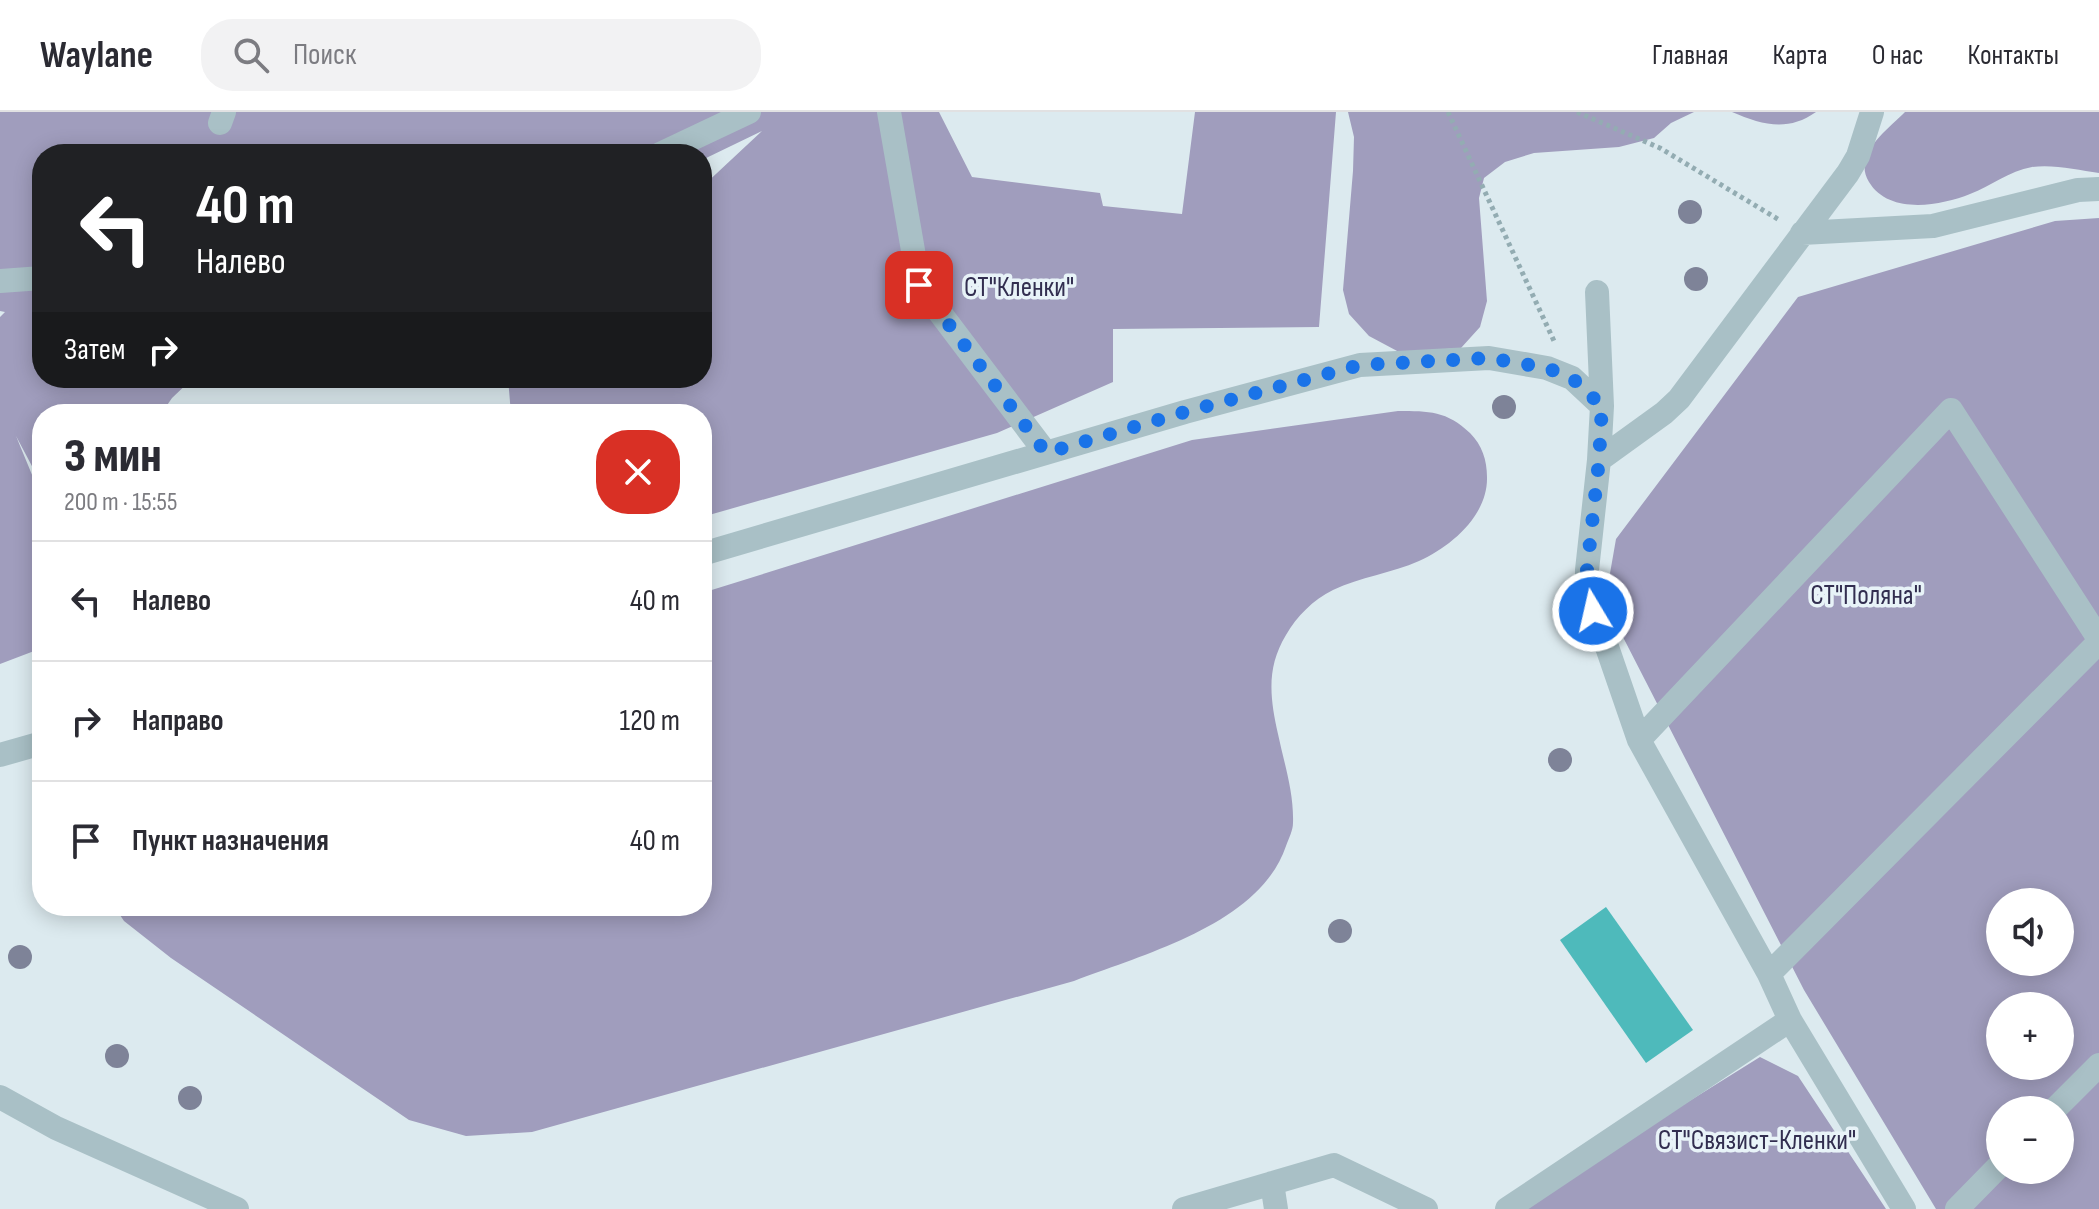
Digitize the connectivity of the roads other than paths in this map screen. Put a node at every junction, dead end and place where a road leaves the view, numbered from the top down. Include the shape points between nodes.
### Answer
1 (749, 112) edge
2 (889, 112) edge
3 (1872, 112) edge
4 (681, 144) edge
5 (2099, 189) edge
6 (1802, 233) junction
7 (32, 279) edge
8 (0, 281) edge
9 (1597, 292) dead end
10 (1602, 406) junction
11 (1046, 453) junction
12 (1599, 460) junction
13 (712, 551) edge
14 (2099, 641) edge
15 (1639, 740) junction
16 (32, 746) edge
17 (0, 755) edge
18 (1769, 974) junction
19 (1790, 1020) junction
20 (2099, 1065) edge
21 (2068, 1096) edge
22 (0, 1097) edge
23 (1986, 1179) edge
24 (1272, 1183) junction
25 (237, 1209) edge
26 (1184, 1209) edge
27 (1276, 1209) edge
28 (1426, 1209) edge
29 (1507, 1209) edge
30 (1904, 1209) edge
31 (1957, 1209) edge

1 - 4 street
2 - 11 street via 919,285
3 - 6 street via 1858,156
5 - 6 street via 1933,226
6 - 12 street via 1679,399
7 - 8 street
9 - 10 street
10 - 11 street via 1572,378 1489,358 1360,365
10 - 12 street
11 - 13 street
12 - 15 street via 1587,589
14 - 15 street via 1951,410
14 - 18 street
15 - 18 street
16 - 17 street
18 - 19 street
19 - 29 street
19 - 30 street
20 - 21 street
22 - 25 street via 56,1128
23 - 31 street
24 - 26 street
24 - 27 street
24 - 28 street via 1334,1165

